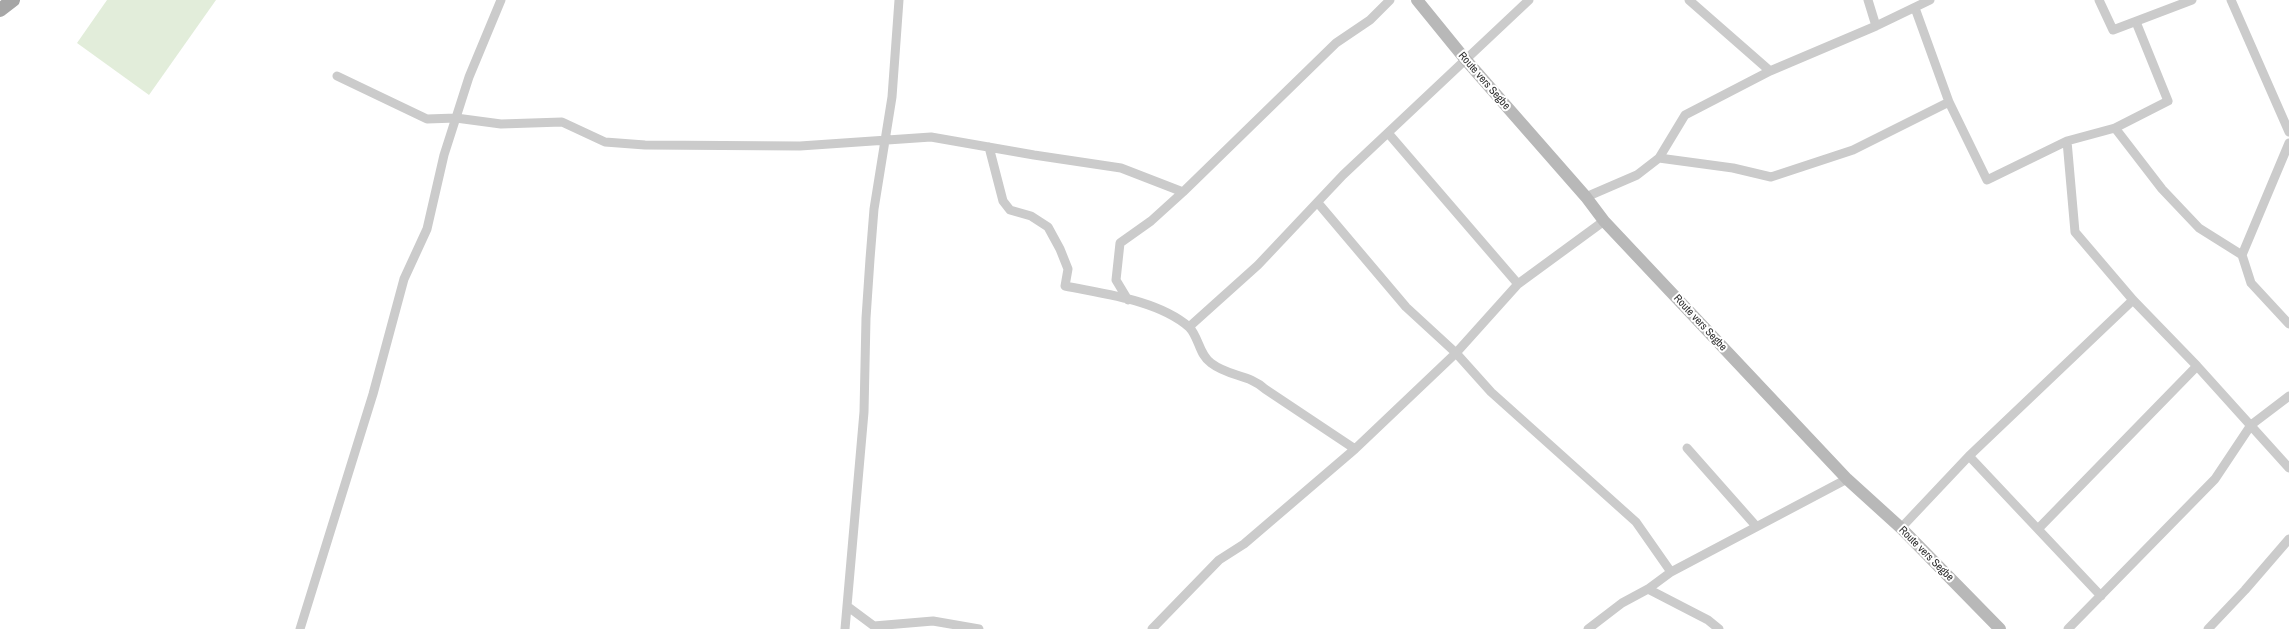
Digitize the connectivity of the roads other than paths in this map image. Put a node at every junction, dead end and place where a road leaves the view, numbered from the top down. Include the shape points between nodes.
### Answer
1 (13, 0) edge
2 (501, 0) edge
3 (899, 0) edge
4 (1390, 0) edge
5 (1417, 0) edge
6 (1529, 0) edge
7 (1689, 0) edge
8 (1868, 0) edge
9 (1930, 0) edge
10 (2099, 0) edge
11 (2192, 0) edge
12 (2231, 0) edge
13 (1915, 8) junction
14 (0, 10) edge
15 (2136, 22) junction
16 (1876, 26) junction
17 (1465, 59) junction
18 (1770, 71) junction
19 (337, 76) dead end
20 (1948, 102) junction
21 (456, 118) junction
22 (2115, 128) junction
23 (2289, 132) edge
24 (1388, 133) junction
25 (886, 140) junction
26 (2068, 141) junction
27 (2289, 142) edge
28 (989, 147) junction
29 (1659, 158) junction
30 (1183, 192) junction
31 (1586, 196) junction
32 (1318, 203) junction
33 (1604, 221) junction
34 (2242, 254) junction
35 (1518, 284) junction
36 (1128, 300) junction
37 (2133, 300) junction
38 (2289, 324) edge
39 (1189, 328) junction
40 (1456, 352) junction
41 (2197, 366) junction
42 (2289, 396) edge
43 (2251, 425) junction
44 (1687, 448) dead end
45 (1356, 449) junction
46 (1969, 456) junction
47 (2289, 468) edge
48 (1847, 479) junction
49 (1756, 526) junction
50 (1901, 528) junction
51 (2038, 529) junction
52 (2289, 539) edge
53 (1671, 572) junction
54 (1648, 589) junction
55 (2101, 596) junction
56 (847, 606) junction
57 (876, 627) edge
58 (300, 629) edge
59 (846, 629) edge
60 (979, 629) edge
61 (1152, 629) edge
62 (1588, 629) edge
63 (1720, 629) edge
64 (2000, 629) edge
65 (2068, 629) edge
66 (2208, 629) edge

1 - 14 main road
2 - 21 street via 469,77
3 - 25 street
4 - 30 street via 1370,20 1336,43
5 - 17 main road, Route vers Segbe
6 - 17 street
7 - 18 street
8 - 16 street
9 - 13 street
10 - 15 street via 2113,30
11 - 15 street
12 - 23 street
13 - 16 street
13 - 20 street
15 - 22 street via 2168,101
16 - 18 street
17 - 24 street
17 - 31 main road, Route vers Segbe
18 - 29 street via 1685,115
19 - 21 street via 427,119
20 - 26 street via 1987,180
20 - 29 street via 1853,150 1771,177 1733,168
21 - 25 street via 501,124 562,122 605,142 645,145 800,146
21 - 58 street via 444,156 427,229 404,278 373,394
22 - 26 street
22 - 34 street via 2162,189 2199,228
24 - 32 street
24 - 35 street
25 - 28 street via 931,137
25 - 56 street via 874,209 866,318 864,412
26 - 37 street via 2075,232
27 - 34 street
28 - 30 street via 1121,168
28 - 36 street via 1003,201 1010,210 1031,216 1048,227 1068,268 1065,286
29 - 31 street via 1637,175
30 - 36 street via 1151,221 1120,243 1116,280
31 - 33 main road, Route vers Segbe
32 - 39 street via 1258,266
32 - 40 street via 1406,307
33 - 35 street
33 - 48 main road, Route vers Segbe
34 - 38 street via 2251,283
35 - 40 street
36 - 39 street via 1151,305
37 - 41 street
37 - 46 street
39 - 45 street via 1209,362 1226,372 1256,380 1265,389
40 - 45 street
40 - 53 street via 1491,392 1636,522
41 - 43 street
41 - 51 street
42 - 43 street
43 - 47 street
43 - 55 street via 2215,479
44 - 49 street
45 - 61 street via 1244,544 1219,560
46 - 50 street
46 - 51 street
48 - 49 street
48 - 50 main road, Route vers Segbe
49 - 53 street
50 - 64 main road, Route vers Segbe
51 - 55 street
52 - 66 street
53 - 54 street
54 - 62 street via 1622,603
54 - 63 street via 1708,620
55 - 65 street
56 - 57 street
56 - 59 street
57 - 60 street via 933,621

